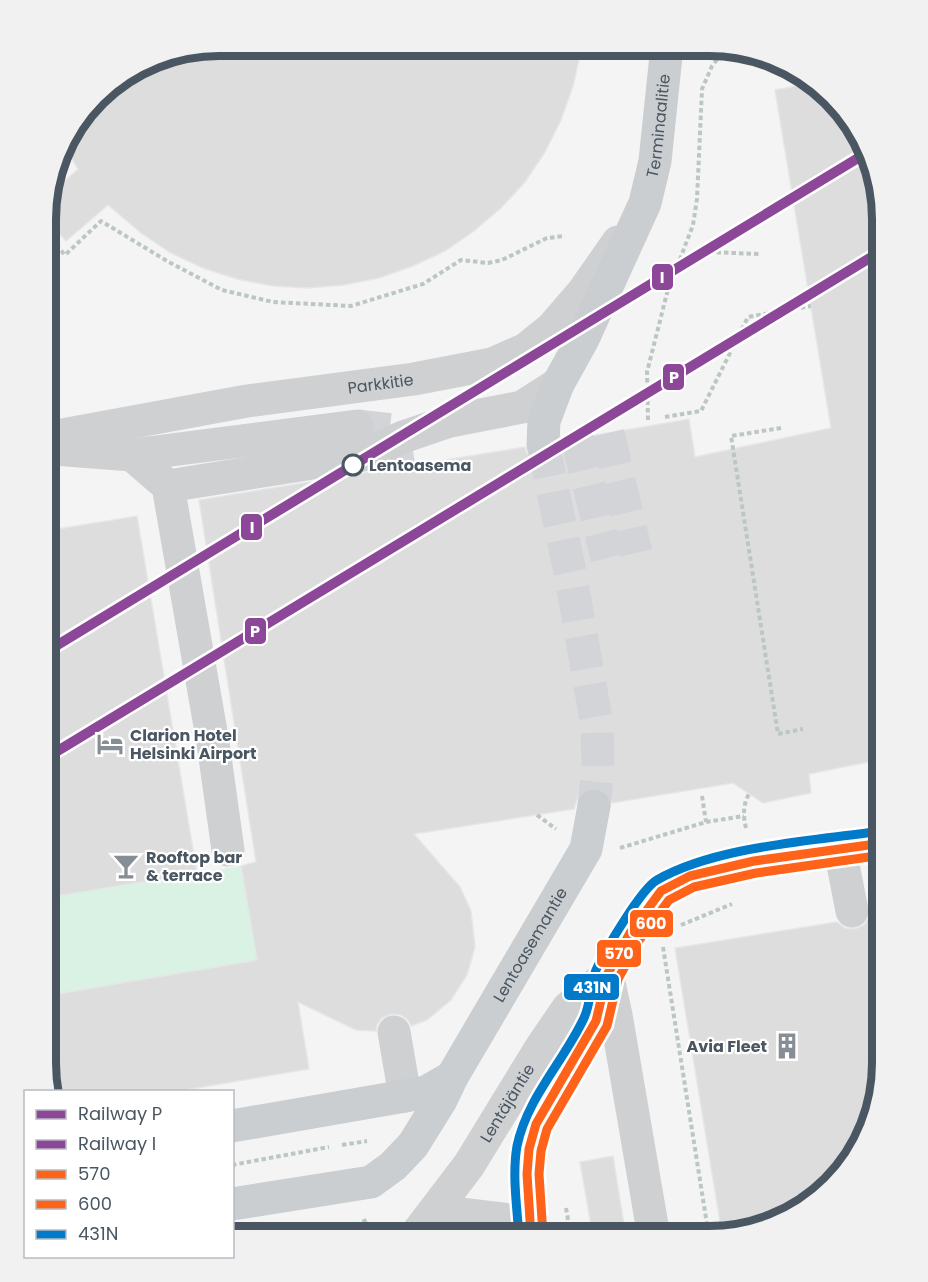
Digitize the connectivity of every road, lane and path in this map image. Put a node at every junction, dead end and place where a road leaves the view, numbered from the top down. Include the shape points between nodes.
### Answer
1 (666, 56) edge
2 (679, 56) edge
3 (719, 56) edge
4 (661, 97) junction
5 (645, 203) junction
6 (566, 236) dead end
7 (56, 245) edge
8 (709, 252) dead end
9 (759, 254) dead end
10 (811, 306) dead end
11 (558, 384) junction
12 (186, 412) junction
13 (56, 416) edge
14 (665, 417) dead end
15 (648, 420) dead end
16 (357, 426) tunnel mouth
17 (781, 428) dead end
18 (56, 436) edge
19 (543, 444) tunnel mouth
20 (56, 449) edge
21 (132, 455) junction
22 (168, 486) junction
23 (803, 729) dead end
24 (749, 794) dead end
25 (702, 796) dead end
26 (594, 806) tunnel mouth
27 (537, 815) dead end
28 (706, 822) junction
29 (561, 832) dead end
30 (872, 845) edge
31 (616, 849) dead end
32 (840, 849) junction
33 (228, 850) dead end
34 (742, 900) dead end
35 (852, 911) dead end
36 (674, 932) dead end
37 (668, 940) dead end
38 (607, 975) junction
39 (394, 1032) dead end
40 (452, 1077) junction
41 (405, 1096) junction
42 (234, 1126) edge
43 (423, 1130) junction
44 (234, 1204) edge
45 (435, 1211) junction
46 (372, 1217) dead end
47 (358, 1226) edge
48 (423, 1226) edge
49 (514, 1226) edge
50 (530, 1226) edge
51 (652, 1226) edge
52 (707, 1226) edge

1 - 4 main road, Terminaalitie
2 - 4 street
3 - 15 path via 702,89 693,225 667,293 646,372
4 - 5 main road, Terminaalitie via 655,161
5 - 11 main road via 583,339
5 - 12 street, Parkkitie via 583,292 526,349 492,364 414,379
6 - 7 path via 547,238 502,260 461,260 423,284 351,306 273,302 222,290 101,221 65,255
8 - 9 path
10 - 14 path via 748,317 701,411
11 - 19 main road via 544,420
11 - 22 street via 522,407 450,421 363,455
12 - 13 street via 137,406
12 - 18 street, Parkkitie
16 - 21 street
17 - 23 path via 731,436 778,734
20 - 21 street
21 - 22 street
22 - 33 street
24 - 28 path via 744,816
25 - 28 path
26 - 40 main road, Lentoasemantie, bridge via 586,849
27 - 29 path
28 - 31 path
30 - 32 street, Lentäjäntie
32 - 35 street
32 - 38 street, Lentäjäntie via 701,873 661,891 630,933
34 - 36 path via 680,925
37 - 52 path via 662,947
38 - 45 street, Lentäjäntie via 568,1008 469,1165
38 - 50 street, Lentäjäntie via 596,1021 536,1124 527,1174
38 - 51 street
39 - 41 street, bridge
40 - 41 main road, Lentoasemantie, bridge via 426,1092
40 - 43 main road, Lentoasemantie, bridge
41 - 42 main road, Lentoasemantie, bridge
41 - 43 street
43 - 44 main road, Lentoasemantie, bridge via 393,1166 371,1182
45 - 48 street, Lentäjäntie
45 - 49 street
46 - 47 path, bridge

